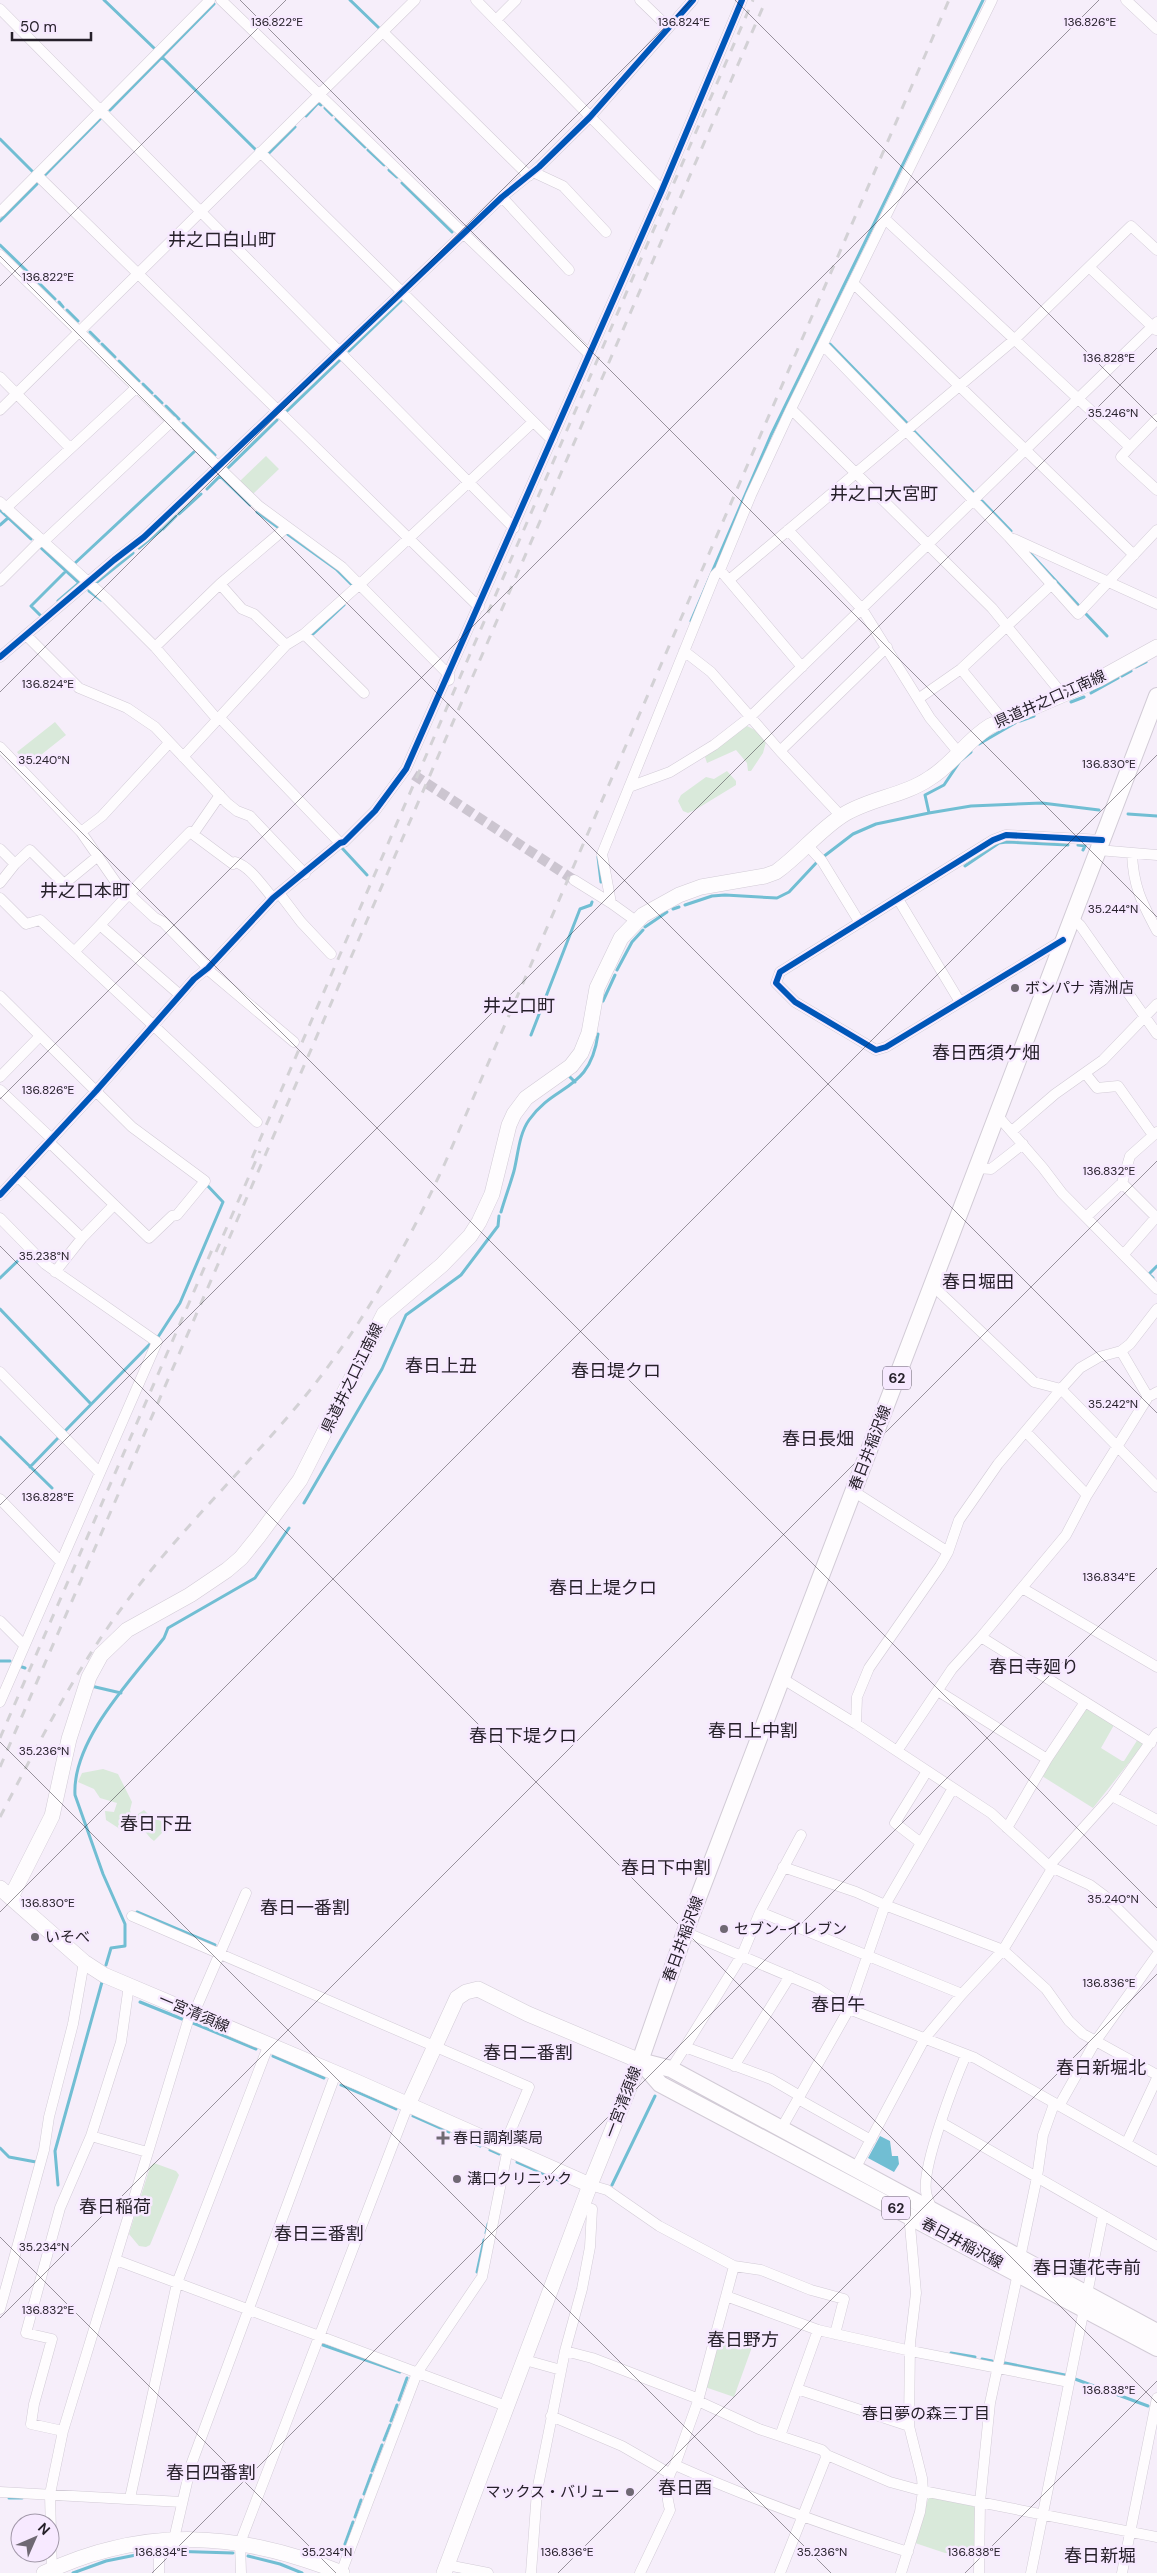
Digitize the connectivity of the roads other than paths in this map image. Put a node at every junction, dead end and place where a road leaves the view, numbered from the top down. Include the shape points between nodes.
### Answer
1 (210, 0) edge
2 (221, 0) edge
3 (416, 0) edge
4 (476, 0) edge
5 (516, 0) edge
6 (640, 0) edge
7 (693, 0) edge
8 (742, 0) edge
9 (992, 0) edge
10 (1126, 0) edge
11 (0, 9) edge
12 (496, 20) junction
13 (1156, 25) edge
14 (668, 27) junction
15 (383, 32) junction
16 (319, 94) junction
17 (101, 110) junction
18 (590, 117) junction
19 (260, 152) junction
20 (531, 174) junction
21 (37, 175) junction
22 (662, 190) junction
23 (502, 197) junction
24 (200, 211) junction
25 (0, 212) edge
26 (885, 219) junction
27 (606, 232) dead end
28 (464, 234) junction
29 (1157, 250) edge
30 (0, 255) edge
31 (1089, 267) junction
32 (569, 270) dead end
33 (138, 274) junction
34 (853, 283) junction
35 (402, 293) junction
36 (1155, 326) edge
37 (80, 332) junction
38 (1015, 339) junction
39 (823, 345) junction
40 (340, 352) junction
41 (589, 354) junction
42 (0, 377) edge
43 (960, 386) junction
44 (137, 387) junction
45 (17, 394) junction
46 (1078, 399) junction
47 (791, 409) junction
48 (0, 410) edge
49 (279, 411) junction
50 (1157, 419) edge
51 (172, 422) junction
52 (533, 422) junction
53 (906, 431) junction
54 (552, 440) junction
55 (1130, 447) junction
56 (70, 448) junction
57 (1026, 450) junction
58 (220, 467) junction
59 (856, 473) junction
60 (469, 482) junction
61 (1157, 490) edge
62 (974, 500) junction
63 (3, 505) edge
64 (287, 527) junction
65 (514, 528) junction
66 (788, 530) junction
67 (1157, 530) edge
68 (1010, 537) junction
69 (409, 538) junction
70 (42, 541) junction
71 (928, 544) junction
72 (1134, 555) junction
73 (720, 570) junction
74 (729, 580) junction
75 (0, 581) edge
76 (1109, 582) junction
77 (88, 584) junction
78 (220, 584) junction
79 (360, 584) junction
80 (1052, 584) junction
81 (1157, 604) edge
82 (479, 607) junction
83 (862, 608) junction
84 (1008, 626) junction
85 (304, 634) junction
86 (27, 636) junction
87 (286, 645) junction
88 (155, 647) junction
89 (887, 647) junction
90 (1157, 647) edge
91 (684, 651) junction
92 (0, 657) edge
93 (802, 667) junction
94 (961, 669) junction
95 (449, 675) junction
96 (364, 693) dead end
97 (1063, 695) junction
98 (1157, 696) edge
99 (918, 699) junction
100 (750, 717) junction
101 (218, 718) junction
102 (1002, 719) junction
103 (1152, 721) edge
104 (169, 742) junction
105 (0, 747) edge
106 (780, 752) junction
107 (959, 753) junction
108 (183, 757) junction
109 (629, 786) junction
110 (220, 795) junction
111 (841, 816) junction
112 (82, 832) junction
113 (193, 834) junction
114 (342, 843) junction
115 (1100, 845) junction
116 (808, 846) junction
117 (0, 849) edge
118 (1132, 853) junction
119 (1157, 855) edge
120 (98, 856) junction
121 (16, 864) junction
122 (305, 874) junction
123 (574, 880) tunnel mouth
124 (0, 883) edge
125 (127, 896) junction
126 (276, 896) junction
127 (0, 898) edge
128 (898, 899) junction
129 (611, 903) junction
130 (1072, 918) junction
131 (636, 921) junction
132 (860, 923) junction
133 (100, 925) junction
134 (1157, 932) edge
135 (1063, 940) junction
136 (75, 952) junction
137 (331, 954) dead end
138 (207, 968) junction
139 (180, 995) junction
140 (0, 996) edge
141 (960, 1002) junction
142 (1157, 1004) edge
143 (1144, 1018) junction
144 (153, 1026) junction
145 (1157, 1034) edge
146 (40, 1036) junction
147 (294, 1042) dead end
148 (1085, 1073) junction
149 (0, 1077) edge
150 (0, 1090) edge
151 (96, 1091) junction
152 (997, 1115) junction
153 (257, 1122) dead end
154 (1012, 1131) junction
155 (1155, 1134) edge
156 (51, 1141) junction
157 (1023, 1144) junction
158 (976, 1168) junction
159 (17, 1176) junction
160 (1122, 1183) junction
161 (0, 1195) edge
162 (114, 1205) junction
163 (1086, 1217) junction
164 (1157, 1217) edge
165 (0, 1218) edge
166 (82, 1238) junction
167 (1124, 1254) junction
168 (55, 1272) junction
169 (932, 1285) junction
170 (1157, 1289) edge
171 (1157, 1308) edge
172 (1121, 1351) junction
173 (0, 1372) edge
174 (1061, 1389) junction
175 (1152, 1395) edge
176 (1026, 1432) junction
177 (1116, 1447) junction
178 (98, 1472) junction
179 (1157, 1487) edge
180 (853, 1491) junction
181 (1087, 1496) junction
182 (0, 1499) edge
183 (948, 1552) junction
184 (60, 1561) junction
185 (1022, 1588) junction
186 (0, 1620) edge
187 (981, 1637) junction
188 (24, 1645) junction
189 (1157, 1667) edge
190 (783, 1679) junction
191 (938, 1691) junction
192 (0, 1702) edge
193 (1085, 1702) junction
194 (856, 1724) junction
195 (1157, 1732) edge
196 (1151, 1743) junction
197 (897, 1751) junction
198 (1047, 1759) junction
199 (928, 1771) junction
200 (953, 1788) junction
201 (1112, 1796) junction
202 (1157, 1820) edge
203 (1007, 1828) junction
204 (801, 1836) dead end
205 (921, 1843) junction
206 (784, 1867) junction
207 (1051, 1867) junction
208 (5, 1893) edge
209 (246, 1893) dead end
210 (885, 1905) junction
211 (760, 1912) junction
212 (132, 1916) dead end
213 (685, 1932) junction
214 (1157, 1948) edge
215 (1003, 1950) junction
216 (219, 1955) junction
217 (742, 1955) junction
218 (869, 1955) junction
219 (1157, 1955) edge
220 (84, 1962) junction
221 (790, 1976) junction
222 (129, 1985) junction
223 (962, 1994) junction
224 (849, 2009) junction
225 (193, 2012) junction
226 (925, 2038) junction
227 (1096, 2042) junction
228 (269, 2044) junction
229 (685, 2047) junction
230 (435, 2048) junction
231 (966, 2055) junction
232 (640, 2061) junction
233 (734, 2066) junction
234 (671, 2070) junction
235 (336, 2073) junction
236 (1157, 2076) edge
237 (799, 2097) junction
238 (408, 2105) junction
239 (1056, 2105) junction
240 (942, 2123) junction
241 (781, 2129) junction
242 (91, 2136) junction
243 (871, 2140) junction
244 (1126, 2142) junction
245 (506, 2147) junction
246 (147, 2152) junction
247 (1157, 2161) edge
248 (855, 2169) junction
249 (1037, 2177) junction
250 (590, 2185) junction
251 (583, 2206) junction
252 (928, 2209) junction
253 (909, 2214) junction
254 (1103, 2215) junction
255 (1157, 2246) edge
256 (116, 2260) junction
257 (734, 2266) junction
258 (1019, 2266) junction
259 (177, 2283) junction
260 (726, 2296) junction
261 (1085, 2302) junction
262 (0, 2305) edge
263 (247, 2310) junction
264 (818, 2330) junction
265 (1157, 2332) edge
266 (835, 2334) junction
267 (320, 2337) junction
268 (1157, 2348) edge
269 (565, 2351) junction
270 (911, 2351) junction
271 (524, 2360) junction
272 (997, 2368) junction
273 (561, 2370) junction
274 (417, 2373) junction
275 (1070, 2382) junction
276 (797, 2389) junction
277 (1157, 2398) edge
278 (698, 2400) junction
279 (506, 2406) junction
280 (552, 2416) junction
281 (909, 2426) junction
282 (63, 2431) junction
283 (780, 2436) junction
284 (827, 2455) junction
285 (672, 2469) junction
286 (923, 2491) junction
287 (0, 2492) edge
288 (50, 2494) junction
289 (130, 2498) junction
290 (182, 2502) junction
291 (980, 2502) junction
292 (1042, 2514) junction
293 (802, 2518) junction
294 (1130, 2531) junction
295 (1157, 2537) edge
296 (166, 2539) junction
297 (240, 2543) junction
298 (908, 2552) junction
299 (320, 2569) edge
300 (445, 2569) edge
301 (49, 2572) edge
302 (159, 2573) edge
303 (241, 2573) edge
304 (341, 2573) edge
305 (488, 2573) edge
306 (531, 2573) edge
307 (640, 2573) edge
308 (780, 2573) edge
309 (901, 2573) edge
310 (979, 2573) edge
311 (1031, 2573) edge
312 (1122, 2573) edge

1 - 17 street
2 - 16 street
3 - 15 street
4 - 12 street
5 - 12 street
6 - 14 street
7 - 14 street
8 - 22 street
9 - 26 street
10 - 13 street
11 - 17 street
12 - 18 street
14 - 18 street
15 - 16 street
15 - 20 street
16 - 19 street
16 - 28 street
17 - 21 street
17 - 24 street
18 - 20 street
18 - 22 street
19 - 24 street
19 - 35 street
20 - 23 street
20 - 27 street via 563,186
21 - 25 street
21 - 33 street
22 - 41 street
23 - 28 street
23 - 32 street
24 - 33 street
24 - 40 street
26 - 34 street
26 - 38 street
28 - 35 street
28 - 41 street
29 - 31 street via 1131,226
30 - 37 street
31 - 36 street
31 - 38 street
33 - 37 street
33 - 49 street
34 - 39 street
34 - 43 street
35 - 40 street
35 - 52 street
36 - 46 street
37 - 44 street
37 - 45 street
38 - 43 street
38 - 46 street
39 - 47 street
39 - 53 street
40 - 49 street
40 - 60 street
41 - 54 street
42 - 45 street
43 - 53 street
43 - 57 street
44 - 51 street
44 - 56 street
45 - 48 street
45 - 56 street
46 - 55 street
46 - 57 street
47 - 59 street
47 - 73 street
49 - 58 street
49 - 69 street
50 - 55 street
51 - 58 street
51 - 70 street
52 - 54 street
52 - 60 street
53 - 59 street
53 - 62 street
54 - 65 street
55 - 61 street via 1121,457
56 - 63 street
57 - 62 street
57 - 72 street
58 - 64 street via 259,506
58 - 77 street
59 - 66 street
59 - 71 street
60 - 65 street
60 - 69 street
62 - 68 street
62 - 71 street
63 - 70 street
64 - 78 street
64 - 79 street
65 - 82 street
66 - 74 street
66 - 83 street
67 - 72 street
68 - 76 street
68 - 80 street
69 - 79 street
69 - 82 street
70 - 75 street
70 - 77 street
71 - 83 street
71 - 84 street
72 - 76 street
73 - 74 street
73 - 91 street via 715,575
74 - 93 street
76 - 80 street via 1078,614
76 - 81 street
77 - 86 street
77 - 88 street
78 - 87 street via 242,609 254,614
78 - 88 street
79 - 85 street
79 - 95 street
80 - 84 street
82 - 95 street
83 - 89 street
83 - 93 street
84 - 94 street
84 - 97 street
85 - 87 street
85 - 96 street
86 - 92 street
86 - 104 street via 79,688 127,708
87 - 101 street
88 - 101 street
89 - 99 street
89 - 106 street
90 - 97 main road, 県道井之口江南線
91 - 100 street via 711,672
91 - 109 street
93 - 100 street
94 - 99 street
94 - 102 street
95 - 114 street via 406,768 375,811
95 - 114 street via 449,687 413,774 380,814 352,840
97 - 102 main road, 県道井之口江南線
98 - 103 main road, 春日井稲沢線 / 62
99 - 107 street
100 - 106 street
100 - 109 street via 714,745 670,772
101 - 108 street
101 - 114 street
102 - 107 main road, 県道井之口江南線 via 978,734
103 - 115 main road, 春日井稲沢線 / 62
104 - 108 street
104 - 112 street via 102,816
105 - 112 street
106 - 111 street
107 - 111 main road, 県道井之口江南線 via 922,783
108 - 110 street
109 - 129 street via 602,854
110 - 113 street
110 - 122 street via 237,811 250,816
111 - 116 main road, 県道井之口江南線
112 - 120 street
113 - 125 street via 190,832
113 - 126 street via 233,864 235,862 247,869
114 - 122 street
115 - 118 street
115 - 128 street via 1006,835
115 - 130 main road, 春日井稲沢線 / 62
116 - 131 main road, 県道井之口江南線 via 776,872 693,889
116 - 132 street via 822,861
117 - 121 street
118 - 119 street
118 - 134 street via 1137,894
120 - 121 street via 64,884 30,850
120 - 125 street
121 - 124 street
122 - 126 street
123 - 129 street
125 - 133 street
125 - 138 street via 169,928
126 - 137 street
126 - 138 street
127 - 136 street via 26,924 40,920
128 - 132 street
128 - 141 street
129 - 131 street
130 - 135 main road, 春日井稲沢線 / 62
130 - 143 street
131 - 208 main road, 県道井之口江南線 via 621,938 597,988 590,1033 582,1053 571,1066 526,1098 514,1114 492,1194 479,1222 442,1265 384,1314 310,1462 275,1514 241,1558 227,1570 127,1630 101,1656 89,1677 68,1739 52,1816
132 - 141 street via 780,972 776,983 796,1002 876,1050
133 - 136 street
133 - 139 street
135 - 141 street
135 - 152 main road, 春日井稲沢線 / 62
136 - 144 street
138 - 139 street
138 - 147 street
139 - 144 street
140 - 146 street
142 - 143 street
143 - 145 street
143 - 148 street via 1103,1060
144 - 151 street
144 - 153 street
146 - 149 street
146 - 151 street
148 - 154 street
148 - 155 street via 1097,1088 1118,1086
150 - 156 street
151 - 156 street
151 - 162 street via 132,1127 205,1181 177,1215 149,1238
152 - 154 street
152 - 158 main road, 春日井稲沢線 / 62
154 - 157 street
155 - 160 street via 1130,1156
156 - 159 street
156 - 162 street
157 - 158 street via 991,1169
157 - 163 street
158 - 169 main road, 春日井稲沢線 / 62
159 - 161 street
159 - 166 street
160 - 163 street
160 - 164 street
162 - 166 street
163 - 167 street
164 - 167 street
165 - 168 street
166 - 168 street
167 - 170 street
168 - 178 street via 157,1342
169 - 174 street via 1034,1382
169 - 180 main road, 春日井稲沢線 / 62
171 - 172 street
172 - 174 street via 1099,1357 1080,1368
172 - 175 street
173 - 178 street
174 - 176 street
174 - 177 street
175 - 177 street
176 - 181 street
176 - 183 street via 998,1464 959,1520
177 - 179 street
177 - 181 street
178 - 184 street
180 - 183 street
180 - 190 main road, 春日井稲沢線 / 62
181 - 185 street via 1066,1535
182 - 184 street
183 - 194 street via 869,1668 857,1697
184 - 188 street
185 - 187 street
185 - 189 street
186 - 188 street
187 - 191 street via 952,1669
187 - 193 street
188 - 192 street
190 - 194 street
190 - 213 main road, 春日井稲沢線 / 62
191 - 197 street
191 - 198 street
193 - 196 street
193 - 198 street
194 - 197 street
195 - 196 street
196 - 201 street
197 - 199 street
198 - 203 street
199 - 200 street
199 - 205 street via 895,1823
200 - 203 street
200 - 205 street
201 - 202 street
201 - 207 street
203 - 207 street
204 - 206 street
205 - 210 street
206 - 210 street
206 - 211 street
207 - 214 street via 1101,1893
207 - 215 street
208 - 220 main road, 一宮清須線
209 - 216 street
210 - 215 street
210 - 218 street
211 - 217 street
211 - 218 street
212 - 216 street
213 - 217 street
213 - 232 main road, 春日井稲沢線 / 62
215 - 223 street
215 - 227 street via 1046,1989 1069,2021
216 - 225 street
216 - 230 street
217 - 221 street
217 - 229 street
218 - 223 street
218 - 224 street
219 - 227 street
220 - 222 main road, 一宮清須線
220 - 262 street via 44,2150
221 - 224 street via 817,1988
221 - 233 street
222 - 225 main road, 一宮清須線
222 - 242 street via 121,2042
223 - 226 street
224 - 226 street
224 - 237 street
225 - 228 main road, 一宮清須線
225 - 246 street
226 - 231 street
226 - 243 street
227 - 236 street
227 - 239 street
228 - 235 main road, 一宮清須線
228 - 259 street
229 - 233 street
229 - 234 street
230 - 232 main road, 一宮清須線 via 457,1998 478,1990
230 - 238 main road, 一宮清須線
230 - 245 street via 529,2087
231 - 239 street
231 - 240 street via 950,2092
232 - 234 main road, 春日井稲沢線 / 62
232 - 250 main road, 一宮清須線
232 - 253 main road, 春日井稲沢線 / 62 via 660,2084
233 - 237 street via 771,2079
234 - 241 main road, 春日井稲沢線 / 62
235 - 238 main road, 一宮清須線
235 - 263 street
236 - 244 street
237 - 241 street
237 - 243 street
238 - 245 main road, 一宮清須線
238 - 267 street
239 - 244 street
239 - 249 street via 1042,2135
240 - 249 street
240 - 252 street via 928,2171 925,2190 930,2205
241 - 248 main road, 春日井稲沢線 / 62
242 - 246 street
242 - 282 street via 60,2208 26,2333 52,2339 31,2424
243 - 248 street
244 - 247 street
245 - 250 main road, 一宮清須線
245 - 274 street via 482,2277
246 - 256 street
248 - 252 main road, 春日井稲沢線 / 62
249 - 254 street
249 - 258 street
250 - 251 main road, 一宮清須線
250 - 257 street via 607,2190 659,2226
251 - 269 street via 592,2209 590,2246
251 - 271 main road, 一宮清須線
252 - 258 main road, 春日井稲沢線 / 62
253 - 258 main road, 春日井稲沢線 / 62
253 - 270 street via 916,2293
254 - 255 street
254 - 261 street
256 - 259 street
256 - 282 street
257 - 260 street
257 - 266 street via 762,2270 811,2290 844,2299
258 - 261 main road, 春日井稲沢線 / 62
258 - 272 street
259 - 263 street
259 - 289 street
260 - 264 street
260 - 278 street
261 - 265 main road, 春日井稲沢線 / 62
261 - 268 main road, 春日井稲沢線 / 62
261 - 275 street
263 - 267 street
263 - 290 street via 191,2465
264 - 266 street
264 - 276 street
266 - 270 street
267 - 274 street
267 - 297 street
269 - 273 street
269 - 278 street via 592,2358
270 - 272 street
270 - 281 street
271 - 273 street
271 - 279 main road, 一宮清須線
272 - 275 street
272 - 291 street via 990,2403
273 - 280 street
274 - 279 street
274 - 304 street
275 - 292 street
276 - 281 street
276 - 283 street
277 - 294 street
278 - 283 street
278 - 285 street
279 - 300 main road, 一宮清須線
280 - 285 street
280 - 306 street via 536,2495
281 - 286 street
282 - 288 street
283 - 284 street via 822,2450
284 - 286 street via 890,2482
284 - 293 street
285 - 293 street
285 - 307 street via 666,2496 670,2510
286 - 291 street
286 - 298 street
287 - 288 street
288 - 289 street
288 - 301 street
289 - 290 street
290 - 296 street
291 - 292 street
291 - 310 street
292 - 294 street
292 - 311 street
293 - 298 street
293 - 308 street
294 - 295 street
294 - 312 street
296 - 297 main road via 206,2538
296 - 301 main road via 112,2548
296 - 302 street
297 - 299 main road via 278,2550
297 - 303 street
298 - 309 street
299 - 304 main road
300 - 305 street

